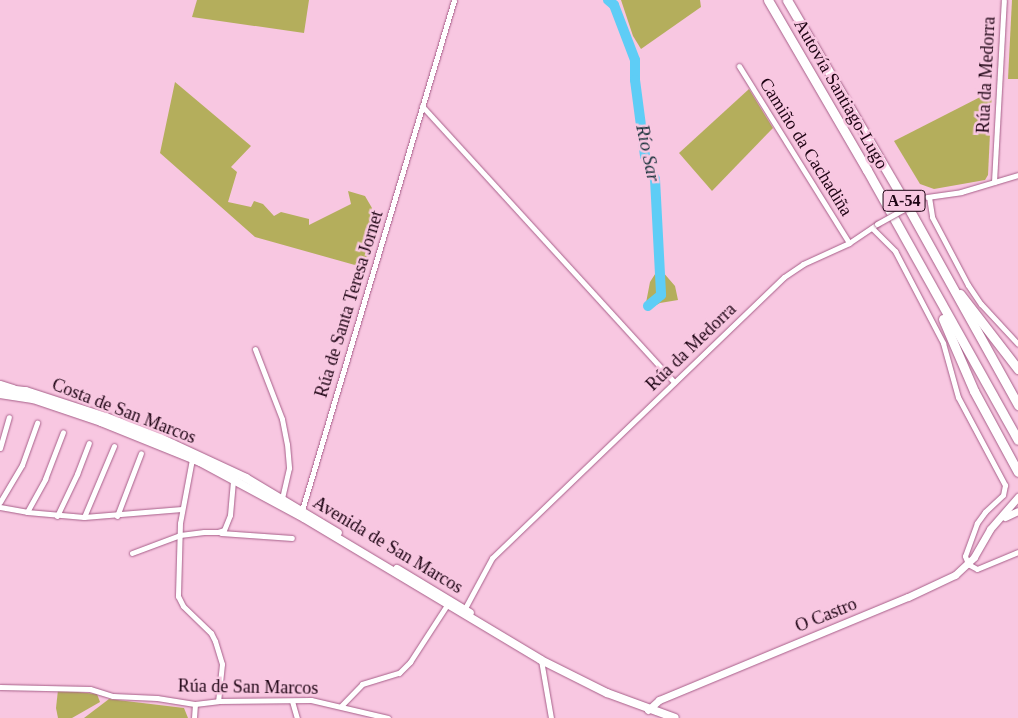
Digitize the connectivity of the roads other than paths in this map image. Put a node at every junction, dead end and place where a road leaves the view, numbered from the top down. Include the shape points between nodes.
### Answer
1 (454, 0) edge
2 (768, 0) edge
3 (787, 0) edge
4 (1004, 0) edge
5 (739, 66) dead end
6 (422, 106) junction
7 (1018, 175) edge
8 (994, 182) junction
9 (929, 197) junction
10 (904, 200) junction
11 (874, 226) junction
12 (849, 243) junction
13 (914, 255) junction
14 (1018, 344) edge
15 (255, 349) dead end
16 (1018, 369) edge
17 (0, 382) edge
18 (674, 382) junction
19 (0, 391) edge
20 (24, 393) junction
21 (1018, 405) edge
22 (9, 417) dead end
23 (37, 423) dead end
24 (63, 432) dead end
25 (160, 438) junction
26 (1018, 440) edge
27 (89, 443) dead end
28 (114, 446) dead end
29 (0, 448) edge
30 (141, 453) dead end
31 (191, 462) junction
32 (1018, 472) edge
33 (232, 474) junction
34 (262, 494) junction
35 (1018, 497) edge
36 (282, 498) junction
37 (0, 502) edge
38 (0, 507) edge
39 (182, 509) junction
40 (302, 510) junction
41 (1018, 511) edge
42 (27, 512) junction
43 (57, 516) junction
44 (117, 516) junction
45 (84, 518) junction
46 (996, 522) junction
47 (218, 532) junction
48 (180, 535) junction
49 (292, 538) dead end
50 (349, 546) junction
51 (132, 552) dead end
52 (1018, 552) edge
53 (968, 564) junction
54 (447, 606) junction
55 (464, 610) junction
56 (472, 621) junction
57 (521, 648) junction
58 (541, 660) junction
59 (0, 687) edge
60 (218, 701) junction
61 (292, 701) junction
62 (195, 704) junction
63 (341, 706) junction
64 (648, 710) junction
65 (194, 718) edge
66 (296, 718) edge
67 (388, 718) edge
68 (550, 718) edge
69 (675, 718) edge

1 - 6 street, Rúa de Santa Teresa Jornet
2 - 13 highway, Autovía Santiago-Lugo / A-54
3 - 10 highway, Autovía Santiago-Lugo / A-54
4 - 8 street, Rúa da Medorra
5 - 12 street, Camiño da Cachadiña
6 - 18 street
6 - 40 street, Rúa de Santa Teresa Jornet
7 - 8 street, Rúa da Medorra
8 - 9 street, Rúa da Medorra
9 - 11 street, Rúa da Medorra, bridge
9 - 14 street via 932,217 968,285 984,308
10 - 16 highway via 952,284
10 - 21 highway, Autovía Santiago-Lugo / A-54
11 - 12 street, Rúa da Medorra
11 - 53 street via 894,251 938,335 958,397 1005,485 1003,494 977,523 965,556
12 - 18 street, Rúa da Medorra via 803,264 784,278
13 - 26 highway, Autovía Santiago-Lugo / A-54
13 - 32 highway via 974,391
15 - 36 street via 282,419 287,444 289,468
17 - 20 street
18 - 55 street, Rúa da Medorra via 492,558
19 - 20 main road, Costa de San Marcos
20 - 25 main road, Costa de San Marcos via 106,417
20 - 31 main road, Costa de San Marcos via 176,451
22 - 29 street
23 - 37 street via 22,465
24 - 42 street via 45,479
25 - 31 main road via 189,454
25 - 33 main road, Costa de San Marcos
27 - 43 street
28 - 45 street
30 - 44 street
31 - 33 main road, Costa de San Marcos via 200,462
31 - 33 main road via 196,457
31 - 39 street
33 - 34 main road, Avenida de San Marcos
33 - 36 main road, Avenida de San Marcos
33 - 47 street via 229,522 224,530
34 - 40 main road
34 - 50 main road, Avenida de San Marcos
35 - 46 street, O Castro
36 - 40 main road, Avenida de San Marcos
38 - 42 street
39 - 44 street
39 - 48 street
40 - 50 main road via 304,515
40 - 55 main road, Avenida de San Marcos
41 - 46 street, O Castro
42 - 43 street
43 - 45 street
44 - 45 street
46 - 53 street, O Castro
47 - 48 street
47 - 49 street
48 - 51 street
48 - 60 street via 178,596 215,641 222,664
50 - 54 main road, Avenida de San Marcos
52 - 53 street via 977,569
53 - 64 street, O Castro via 934,586 659,700
54 - 55 main road
54 - 56 main road, Avenida de San Marcos
54 - 63 street via 410,662 399,673 362,684
55 - 56 main road
55 - 57 main road, Avenida de San Marcos
56 - 57 main road, Avenida de San Marcos
57 - 58 main road, Avenida de San Marcos
58 - 64 main road, Avenida de San Marcos
58 - 68 street
59 - 62 street, Rúa de San Marcos via 90,689 107,694
60 - 61 street, Rúa de San Marcos
60 - 62 street, Rúa de San Marcos
61 - 63 street, Rúa de San Marcos via 321,701
61 - 66 street
62 - 65 street
63 - 67 street, Rúa de San Marcos
64 - 69 main road, Avenida de San Marcos

